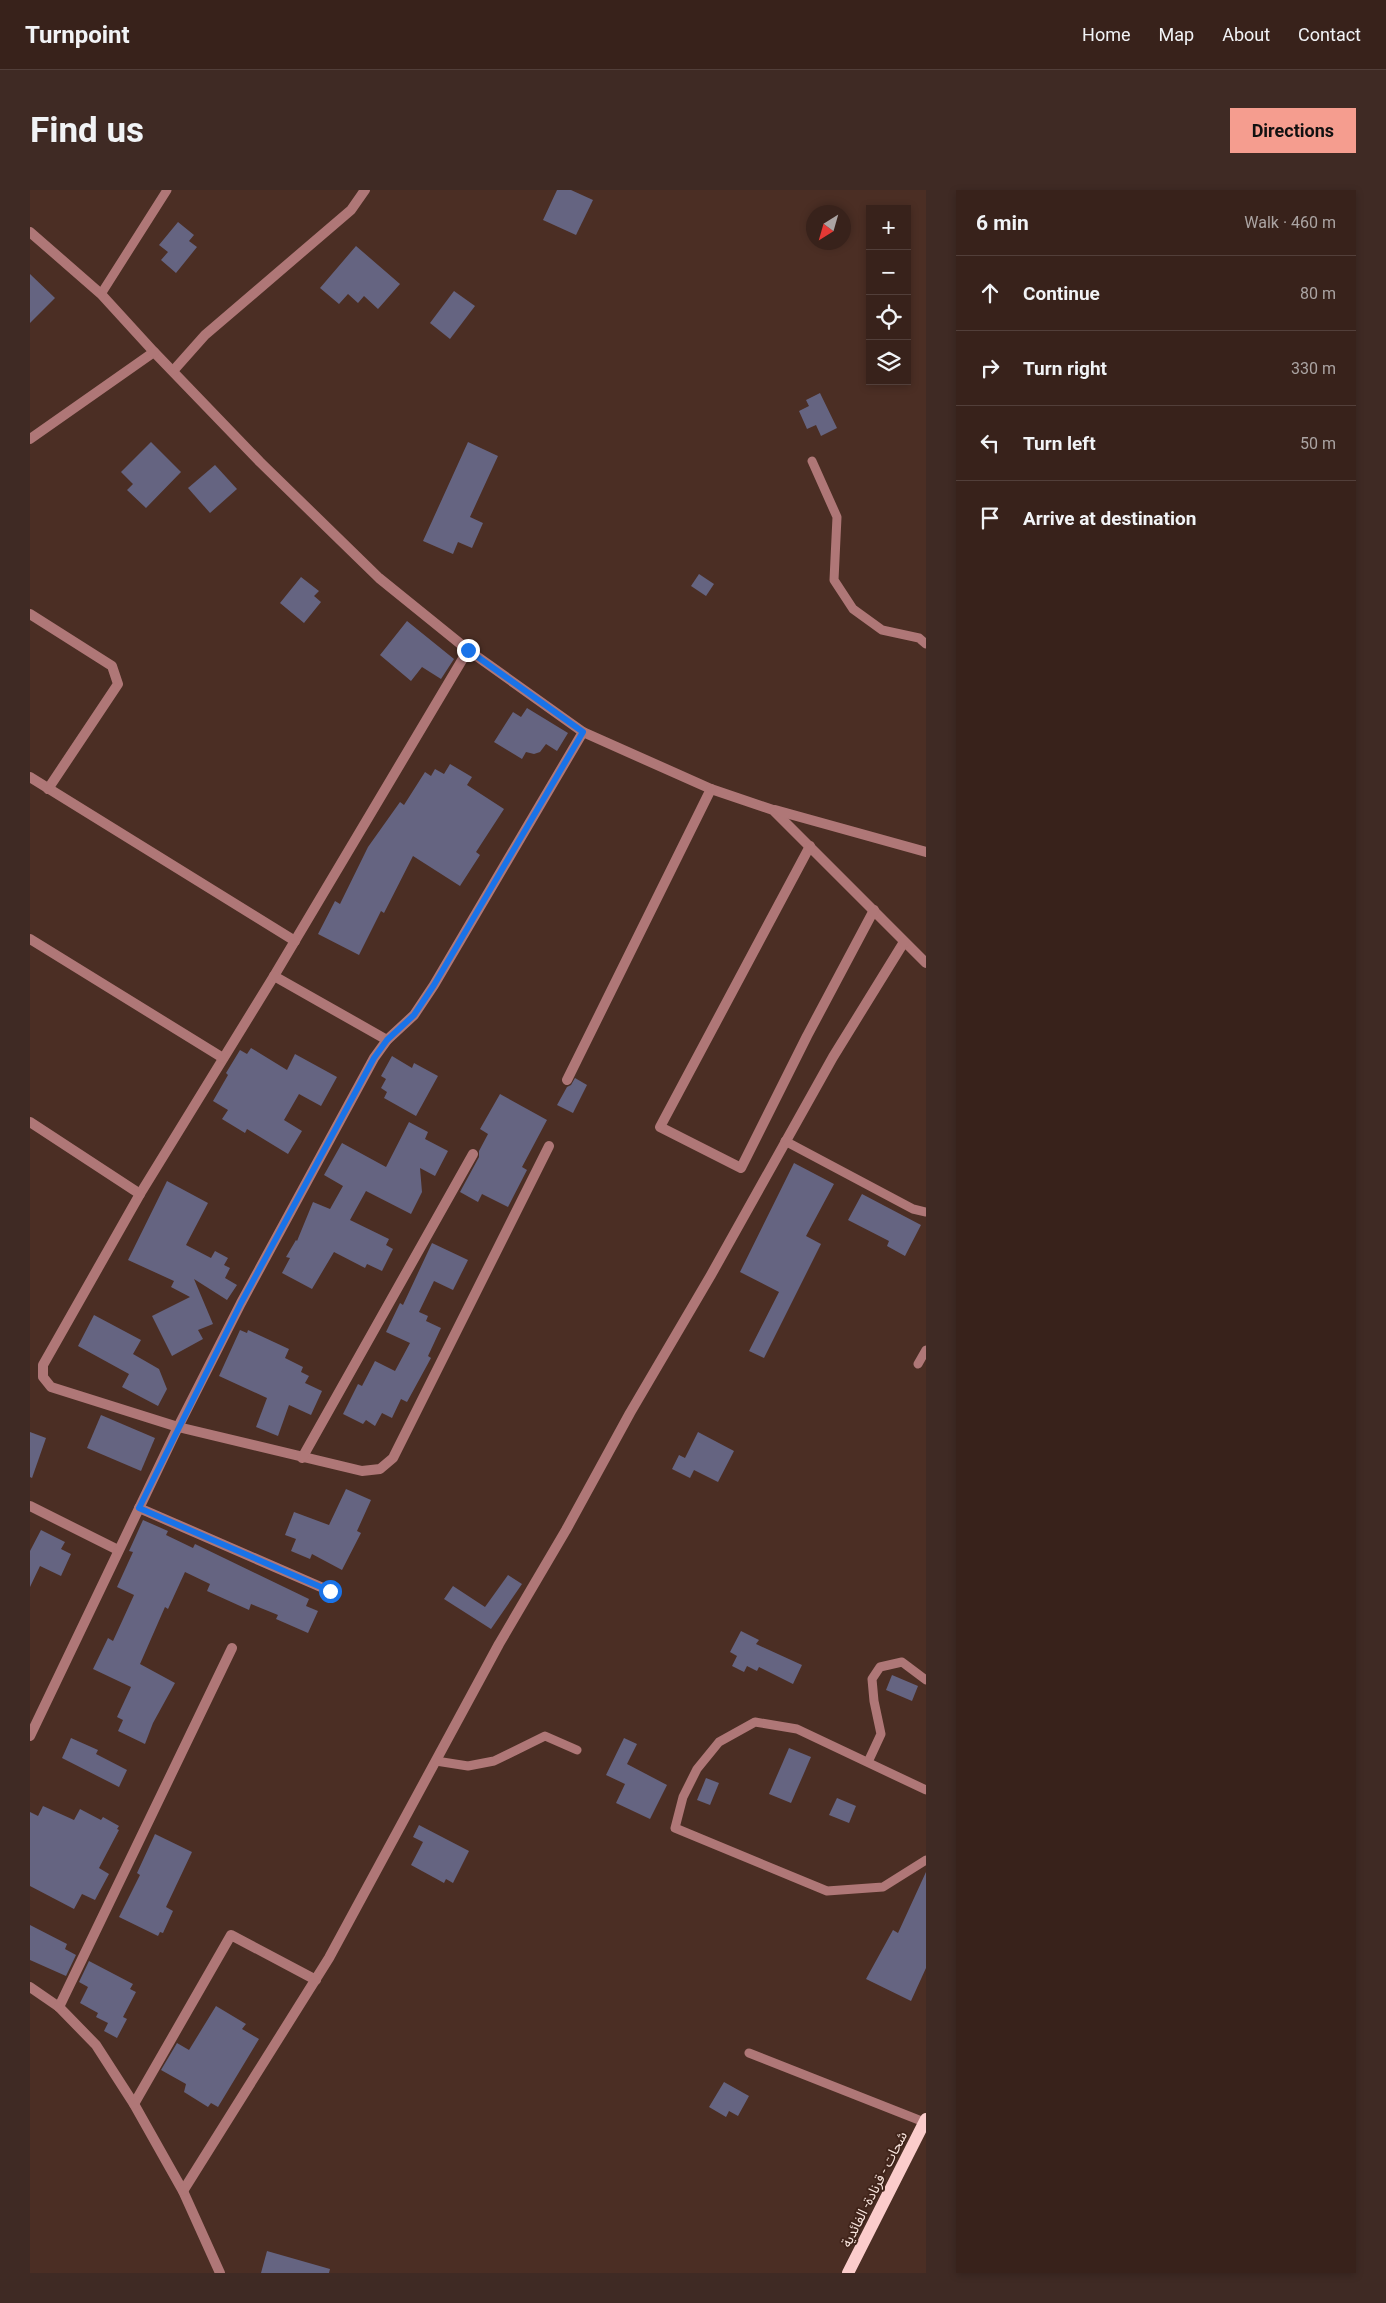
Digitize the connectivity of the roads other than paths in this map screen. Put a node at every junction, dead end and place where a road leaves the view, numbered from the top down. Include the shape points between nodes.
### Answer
1 (167, 190) edge
2 (365, 190) edge
3 (30, 232) edge
4 (101, 294) junction
5 (154, 352) junction
6 (173, 371) junction
7 (30, 439) edge
8 (812, 461) dead end
9 (30, 614) edge
10 (926, 644) edge
11 (468, 650) junction
12 (583, 732) junction
13 (30, 777) edge
14 (48, 789) junction
15 (711, 789) junction
16 (773, 810) junction
17 (810, 846) junction
18 (926, 852) edge
19 (874, 910) junction
20 (30, 939) edge
21 (295, 941) junction
22 (904, 942) junction
23 (926, 963) edge
24 (274, 976) junction
25 (387, 1040) junction
26 (223, 1058) junction
27 (567, 1080) dead end
28 (30, 1122) edge
29 (785, 1141) junction
30 (549, 1146) dead end
31 (473, 1154) dead end
32 (140, 1194) junction
33 (926, 1212) edge
34 (926, 1350) edge
35 (918, 1364) dead end
36 (178, 1427) junction
37 (302, 1458) junction
38 (30, 1506) edge
39 (139, 1508) junction
40 (118, 1550) junction
41 (330, 1591) dead end
42 (232, 1648) dead end
43 (926, 1680) edge
44 (30, 1736) edge
45 (577, 1750) dead end
46 (436, 1761) junction
47 (868, 1762) junction
48 (926, 1790) edge
49 (926, 1860) edge
50 (316, 1980) junction
51 (30, 1987) edge
52 (59, 2007) junction
53 (749, 2052) dead end
54 (134, 2104) junction
55 (926, 2121) edge
56 (183, 2190) junction
57 (220, 2273) edge
58 (848, 2273) edge

1 - 4 lane
2 - 6 street via 351,210 205,335
3 - 4 street
4 - 5 street
5 - 6 street
5 - 7 street
6 - 11 street via 260,462 379,578
8 - 10 lane via 837,517 834,580 853,609 882,630 919,638
9 - 14 street via 112,666 118,684
11 - 12 street
11 - 21 street
12 - 15 street
12 - 25 street via 434,985 414,1015
13 - 14 street
14 - 21 street
15 - 16 street
15 - 27 street
16 - 17 street
16 - 18 street
17 - 19 street
17 - 19 street via 660,1127 741,1168
19 - 22 street
20 - 26 street
21 - 24 street
22 - 23 street
22 - 29 street
24 - 25 street
24 - 26 street
25 - 36 street via 374,1058 241,1303
26 - 32 street
28 - 32 street
29 - 33 lane
29 - 46 street
30 - 37 street via 393,1458 380,1469 362,1471
31 - 37 street
32 - 36 street via 43,1365 43,1377 51,1387
34 - 35 lane
36 - 37 street
36 - 39 street
38 - 40 street
39 - 40 street
39 - 41 street
40 - 44 street
42 - 52 street
43 - 47 lane via 902,1662 880,1667 872,1679 881,1734
45 - 46 lane via 545,1736 494,1762 468,1766
46 - 50 street
47 - 48 lane
47 - 49 lane via 797,1729 755,1722 719,1742 697,1769 682,1797 675,1828 827,1891 882,1887
50 - 54 street via 231,1935
50 - 56 street
51 - 52 street
52 - 54 street via 96,2045
53 - 55 lane
54 - 56 street
55 - 58 main road, شحات - قرنادة- الفائدية
56 - 57 street

